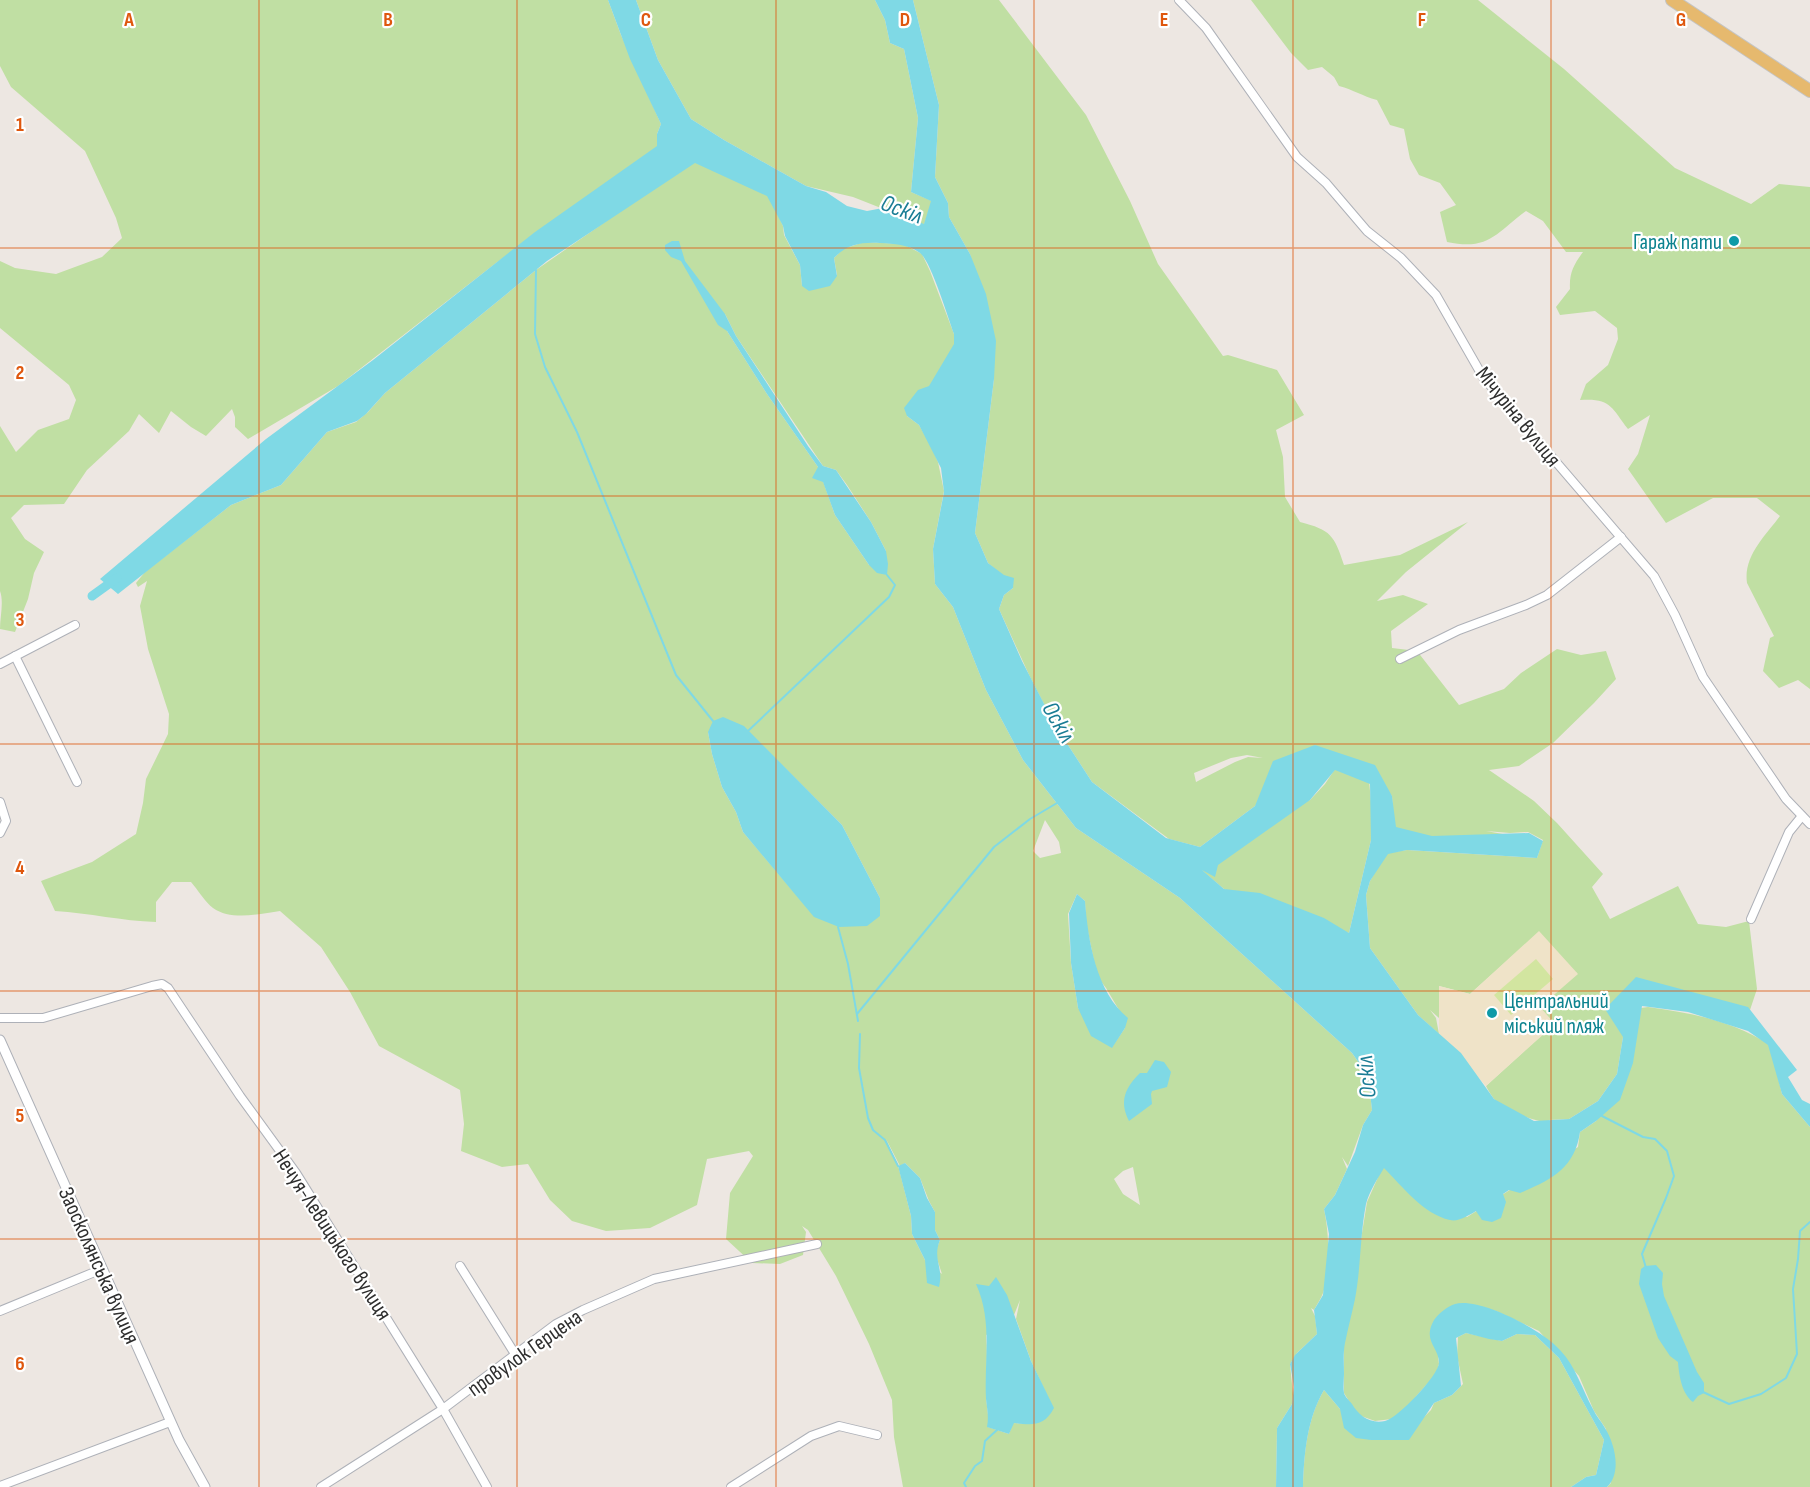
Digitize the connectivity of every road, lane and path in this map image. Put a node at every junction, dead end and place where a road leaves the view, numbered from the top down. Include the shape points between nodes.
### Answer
1 (1179, 0) edge
2 (1672, 0) edge
3 (1810, 91) edge
4 (1621, 537) junction
5 (75, 625) dead end
6 (15, 656) junction
7 (1400, 659) dead end
8 (0, 664) edge
9 (77, 782) dead end
10 (0, 802) edge
11 (1802, 816) junction
12 (1810, 824) edge
13 (0, 833) edge
14 (1751, 919) dead end
15 (0, 1018) edge
16 (0, 1040) edge
17 (816, 1244) dead end
18 (460, 1266) dead end
19 (102, 1269) junction
20 (0, 1311) edge
21 (515, 1354) junction
22 (443, 1409) junction
23 (170, 1422) junction
24 (877, 1435) dead end
25 (0, 1486) edge
26 (205, 1487) edge
27 (321, 1487) edge
28 (487, 1487) edge
29 (731, 1487) edge

1 - 4 street, Мічуріна вулиця via 1206,28 1297,157 1326,183 1367,231 1401,258 1436,295 1483,377
2 - 3 main road
4 - 7 street via 1547,595 1459,630
4 - 11 street, Мічуріна вулиця via 1654,576 1703,677 1786,799
5 - 6 street
6 - 8 street
6 - 9 street
10 - 13 street via 6,820
11 - 12 street, Мічуріна вулиця
11 - 14 street via 1789,832
15 - 22 street, Нечуя-Левицького вулиця via 42,1018 152,986 162,984 168,988 296,1173
16 - 19 street, Заосколянська вулиця
17 - 21 street, провулок Герцена via 654,1279 556,1324
18 - 21 street
19 - 20 street
19 - 23 street, Заосколянська вулиця
21 - 22 street, провулок Герцена
22 - 27 street, провулок Герцена
22 - 28 street, Нечуя-Левицького вулиця
23 - 25 street
23 - 26 street, Заосколянська вулиця
24 - 29 street via 839,1426 811,1436

